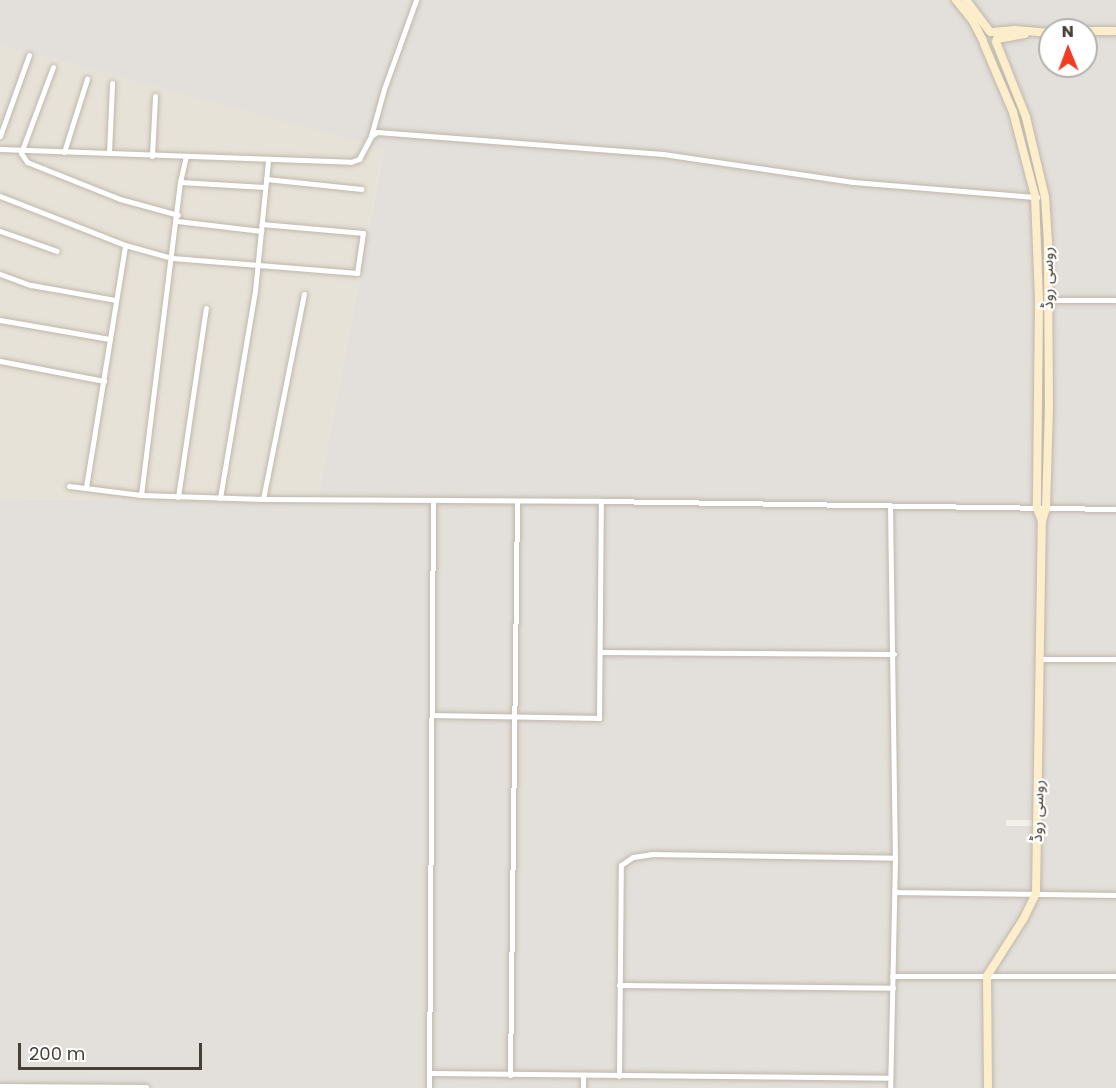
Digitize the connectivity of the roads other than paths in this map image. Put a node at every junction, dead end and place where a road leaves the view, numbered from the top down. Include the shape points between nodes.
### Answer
1 (416, 0) edge
2 (956, 0) edge
3 (966, 0) edge
4 (1098, 31) edge
5 (1116, 31) edge
6 (1038, 34) edge
7 (994, 36) junction
8 (984, 43) junction
9 (29, 55) dead end
10 (53, 67) dead end
11 (87, 79) dead end
12 (112, 83) dead end
13 (155, 96) dead end
14 (0, 136) edge
15 (371, 136) junction
16 (0, 149) edge
17 (24, 150) junction
18 (64, 152) junction
19 (109, 153) junction
20 (152, 156) junction
21 (186, 157) junction
22 (268, 160) junction
23 (266, 179) junction
24 (180, 182) junction
25 (264, 187) junction
26 (361, 189) dead end
27 (0, 196) edge
28 (1035, 196) junction
29 (1045, 197) junction
30 (177, 218) junction
31 (261, 224) junction
32 (0, 231) edge
33 (261, 231) junction
34 (125, 245) junction
35 (57, 251) dead end
36 (172, 258) junction
37 (258, 265) junction
38 (0, 274) edge
39 (304, 294) dead end
40 (115, 300) junction
41 (1048, 300) junction
42 (1116, 300) edge
43 (206, 308) dead end
44 (0, 320) edge
45 (109, 339) junction
46 (0, 361) edge
47 (104, 381) junction
48 (69, 486) dead end
49 (86, 487) junction
50 (141, 495) junction
51 (178, 497) junction
52 (220, 498) junction
53 (263, 499) junction
54 (601, 501) junction
55 (434, 502) junction
56 (517, 502) junction
57 (890, 505) junction
58 (1037, 508) junction
59 (1046, 508) junction
60 (1116, 509) edge
61 (1042, 521) junction
62 (600, 652) junction
63 (894, 654) junction
64 (1040, 659) junction
65 (1116, 659) edge
66 (432, 715) junction
67 (517, 717) junction
68 (895, 858) junction
69 (895, 892) junction
70 (1036, 893) junction
71 (1116, 895) edge
72 (892, 976) junction
73 (987, 976) junction
74 (1116, 976) edge
75 (619, 985) junction
76 (893, 988) junction
77 (430, 1073) junction
78 (510, 1075) junction
79 (583, 1075) junction
80 (619, 1076) junction
81 (890, 1078) junction
82 (0, 1086) edge
83 (146, 1087) edge
84 (429, 1088) edge
85 (583, 1088) edge
86 (890, 1088) edge
87 (988, 1088) edge

1 - 15 street
2 - 8 main road, روسی روڈ
3 - 7 main road, روسی روڈ
4 - 5 main road
6 - 7 main road
7 - 8 main road via 985,34
7 - 8 main road via 992,46
7 - 29 main road, روسی روڈ via 1026,117
8 - 28 main road, روسی روڈ via 1013,112
9 - 14 street
10 - 17 street
11 - 18 street
12 - 19 street
13 - 20 street
15 - 22 street via 359,159 351,162
15 - 28 street via 377,132 663,154 853,182
16 - 17 street
17 - 18 street
17 - 30 street via 21,153 27,162
18 - 19 street
19 - 20 street
20 - 21 street
21 - 22 street
21 - 24 street
22 - 23 street
23 - 25 street
23 - 26 street
24 - 25 street
24 - 30 street
25 - 31 street
27 - 34 street
28 - 29 street
28 - 58 main road, روسی روڈ via 1039,290
29 - 41 main road, روسی روڈ
30 - 33 street
30 - 36 street
31 - 33 street
31 - 37 street via 363,236 357,273
32 - 35 street
33 - 37 street
34 - 36 street
34 - 40 street
36 - 37 street
36 - 50 street
37 - 52 street
38 - 40 street via 31,285
39 - 53 street
40 - 45 street
41 - 42 street
41 - 59 main road, روسی روڈ
43 - 51 street
44 - 45 street
45 - 47 street
46 - 47 street
47 - 49 street
48 - 49 street
49 - 50 street
50 - 51 street
51 - 52 street
52 - 53 street
53 - 55 street
54 - 56 street
54 - 57 street
54 - 62 street
55 - 56 street
55 - 66 street
56 - 67 street
57 - 58 street
57 - 63 street
58 - 59 street
58 - 61 main road, روسی روڈ
59 - 60 street
59 - 61 main road, روسی روڈ
61 - 64 main road, روسی روڈ
62 - 63 street
62 - 67 street via 599,718
63 - 68 street
64 - 65 street
64 - 70 main road, روسی روڈ
66 - 67 street
66 - 77 street
67 - 78 street
68 - 69 street
68 - 75 street via 651,854 633,857 621,865
69 - 70 street
69 - 72 street
70 - 71 street
70 - 73 main road, روسی روڈ
72 - 73 street
72 - 76 street
73 - 74 street
73 - 87 main road
75 - 76 street
75 - 80 street
76 - 81 street
77 - 78 street
77 - 84 street
78 - 79 street
79 - 80 street
79 - 85 street
80 - 81 street
81 - 86 street
82 - 83 street

